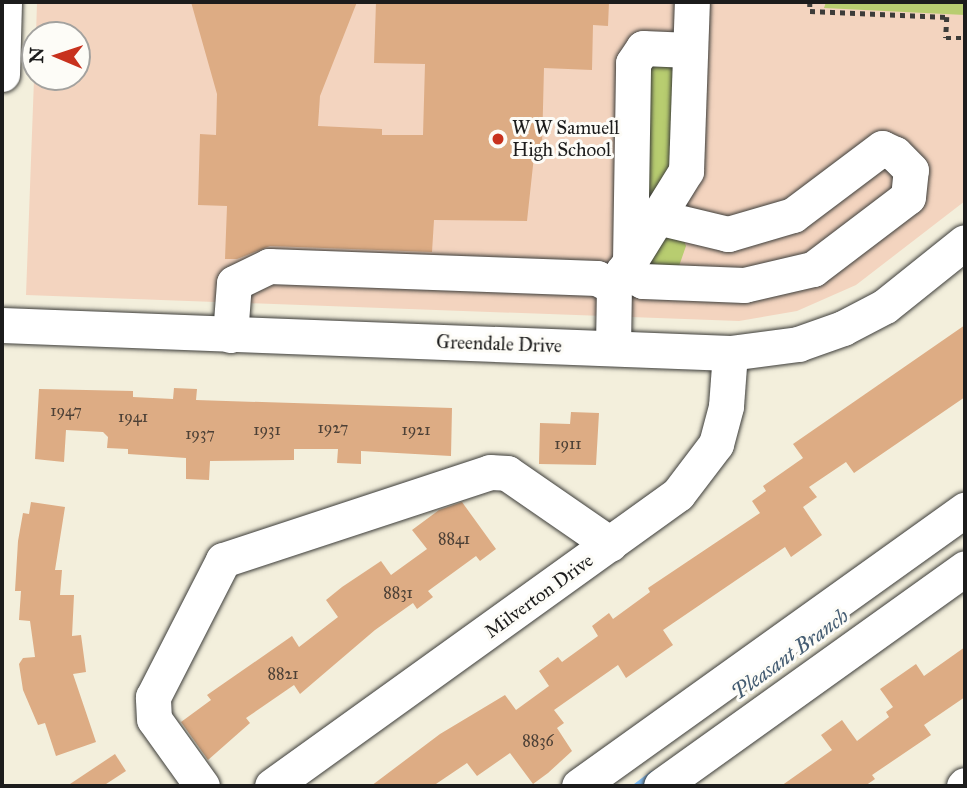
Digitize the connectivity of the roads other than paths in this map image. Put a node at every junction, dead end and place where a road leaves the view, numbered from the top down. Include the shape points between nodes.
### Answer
1 (5, 2) edge
2 (692, 2) edge
3 (690, 50) junction
4 (2, 74) edge
5 (657, 217) junction
6 (965, 242) edge
7 (622, 273) junction
8 (2, 325) edge
9 (230, 335) junction
10 (614, 348) junction
11 (730, 353) junction
12 (965, 510) edge
13 (610, 544) junction
14 (965, 568) edge
15 (202, 786) edge
16 (272, 786) edge
17 (579, 786) edge
18 (661, 786) edge

1 - 4 street
2 - 3 street
3 - 5 street via 686,172
3 - 7 street via 643,48 633,63
5 - 7 street
5 - 7 street via 728,234 793,215 882,148 911,170 908,198 813,269 744,285 643,281
6 - 11 street, Greendale Drive via 885,306 843,328 799,344
7 - 9 street via 597,278 270,266 234,283
7 - 10 street
8 - 9 street, Greendale Drive
9 - 10 street, Greendale Drive
10 - 11 street, Greendale Drive
11 - 13 street, Milverton Drive via 716,444 678,494
12 - 17 street
13 - 15 street via 508,473 490,472 223,560 153,697 154,719
13 - 16 street, Milverton Drive
14 - 18 street

